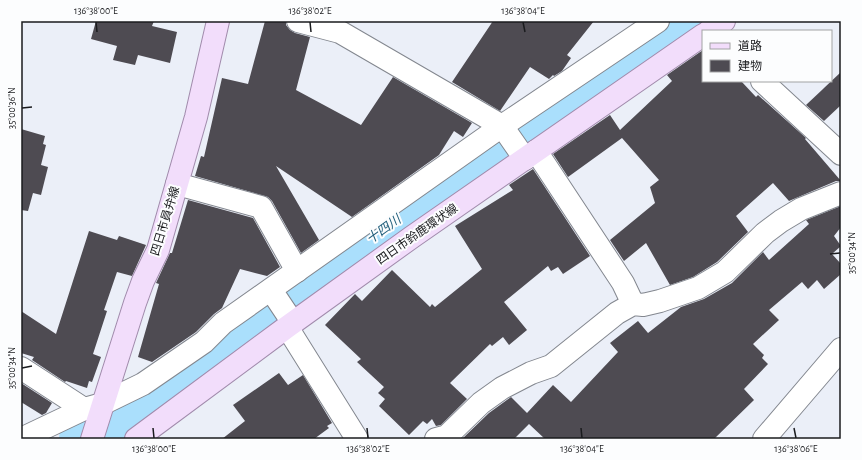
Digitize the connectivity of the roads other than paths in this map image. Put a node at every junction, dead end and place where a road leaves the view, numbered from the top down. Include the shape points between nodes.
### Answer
1 (218, 21) edge
2 (298, 21) edge
3 (658, 21) edge
4 (702, 31) edge
5 (763, 82) edge
6 (503, 128) junction
7 (527, 153) junction
8 (841, 154) edge
9 (177, 184) junction
10 (841, 193) edge
11 (298, 271) junction
12 (272, 292) junction
13 (633, 304) junction
14 (289, 322) junction
15 (841, 349) edge
16 (21, 368) edge
17 (95, 410) junction
18 (444, 438) edge
19 (21, 439) edge
20 (92, 439) edge
21 (136, 439) edge
22 (357, 439) edge
23 (764, 439) edge

1 - 9 main road, 四日市員弁線 via 196,117
2 - 6 street via 340,32
3 - 6 street
4 - 7 main road, 四日市鈴鹿環状線
5 - 8 street
6 - 7 street
6 - 11 street
7 - 13 street via 623,283
7 - 14 main road, 四日市鈴鹿環状線
9 - 11 street via 261,207
9 - 17 main road, 四日市員弁線 via 158,250 143,281
10 - 13 street via 801,209 781,221 725,272 698,288 660,301 643,305
11 - 12 street
12 - 14 street
12 - 17 street via 223,324 204,342 143,384
13 - 18 street via 551,366 502,388 481,403
14 - 21 main road, 四日市鈴鹿環状線
14 - 22 street
15 - 23 street
16 - 17 street
17 - 19 street
17 - 20 main road, 四日市員弁線

